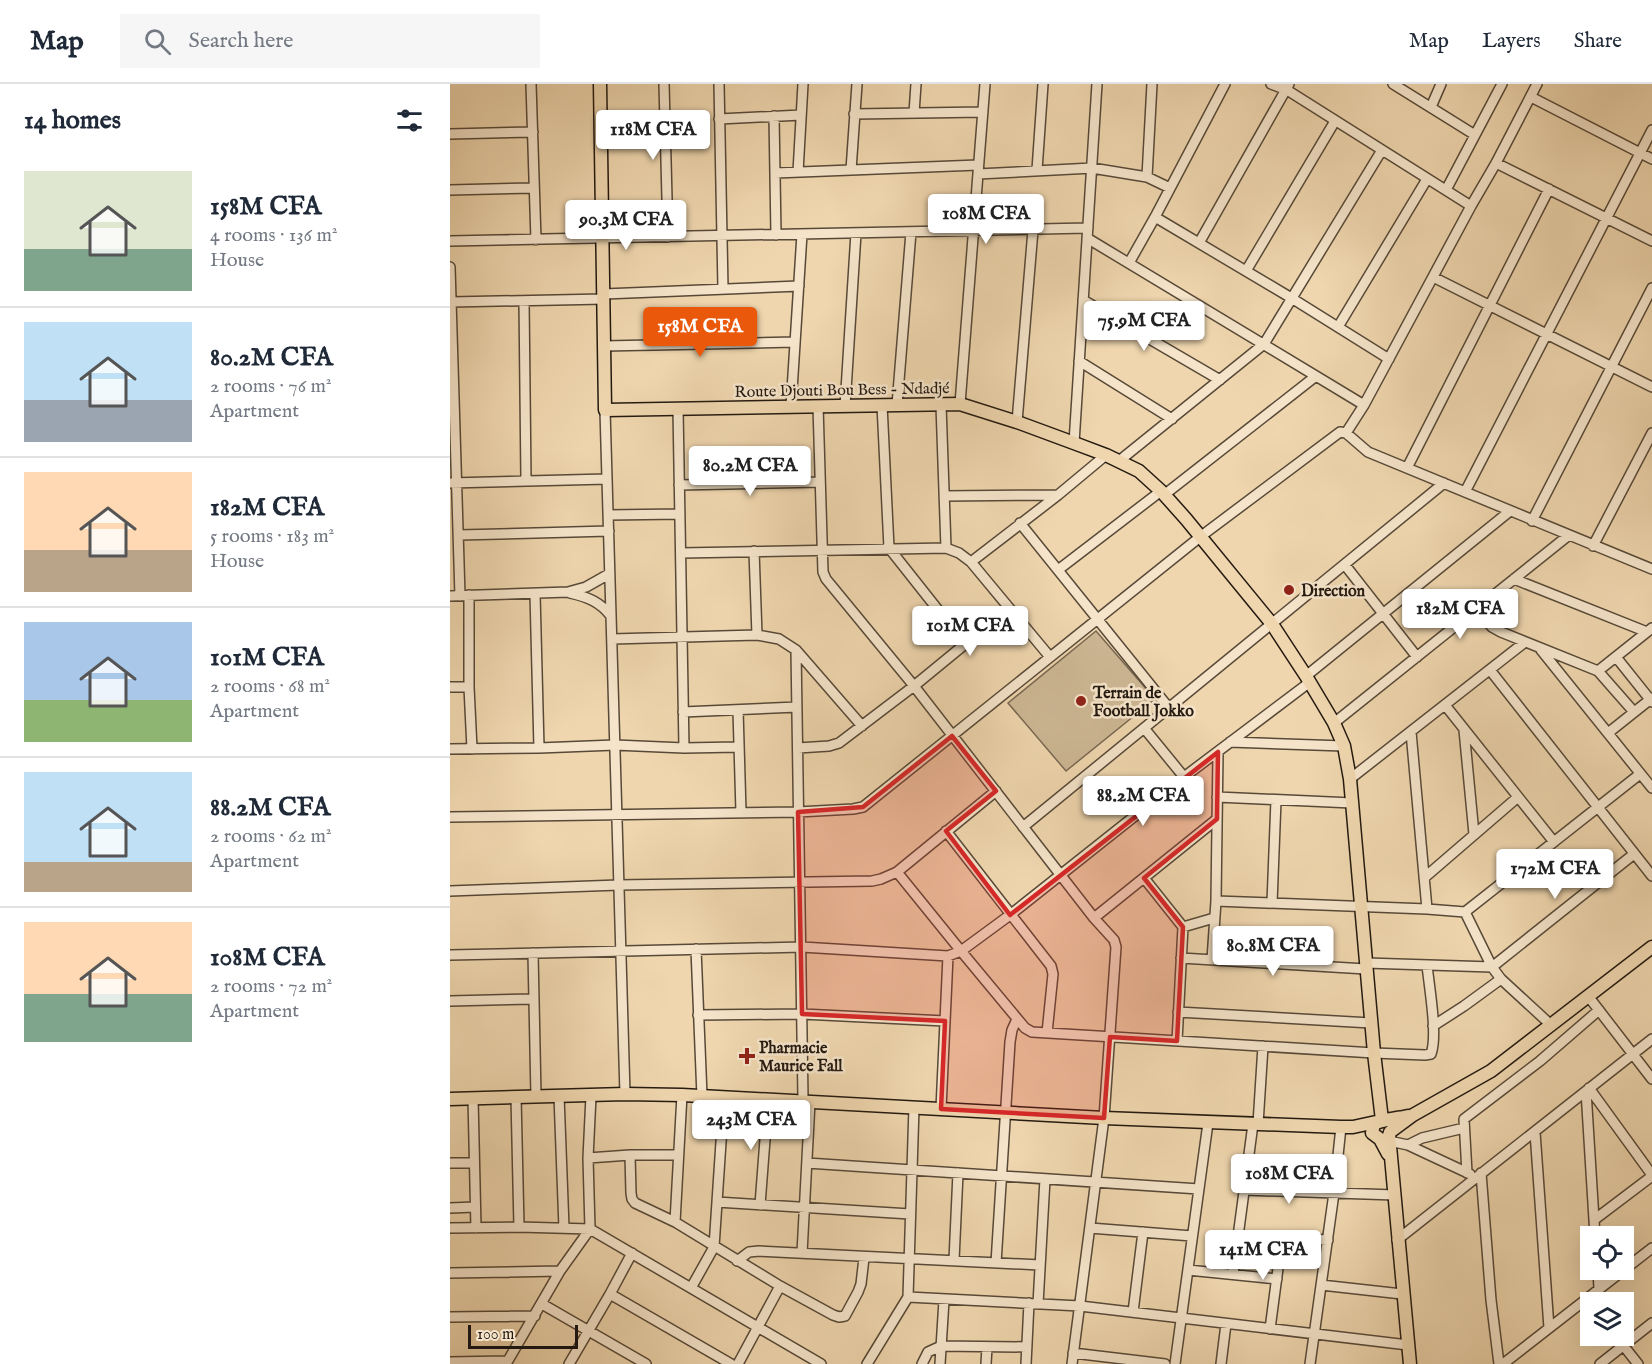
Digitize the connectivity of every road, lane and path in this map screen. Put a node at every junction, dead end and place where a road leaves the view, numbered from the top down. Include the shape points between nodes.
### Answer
1 (531, 84) edge
2 (600, 84) edge
3 (664, 84) edge
4 (719, 84) edge
5 (803, 84) edge
6 (856, 84) edge
7 (916, 84) edge
8 (985, 84) edge
9 (1043, 84) edge
10 (1097, 84) edge
11 (1152, 84) edge
12 (1225, 84) edge
13 (1271, 84) edge
14 (1393, 84) edge
15 (1441, 84) edge
16 (1502, 84) edge
17 (1537, 84) edge
18 (1288, 87) edge
19 (1531, 97) junction
20 (1431, 107) junction
21 (982, 112) junction
22 (914, 113) junction
23 (855, 114) junction
24 (801, 115) junction
25 (774, 116) junction
26 (720, 118) junction
27 (1335, 121) junction
28 (1652, 130) edge
29 (533, 132) junction
30 (450, 134) edge
31 (1475, 135) junction
32 (1382, 150) junction
33 (1640, 153) junction
34 (1652, 159) edge
35 (1496, 163) junction
36 (1092, 168) junction
37 (851, 170) junction
38 (978, 170) junction
39 (1037, 170) junction
40 (798, 172) junction
41 (775, 173) junction
42 (1147, 177) junction
43 (1427, 179) junction
44 (534, 188) junction
45 (1170, 188) junction
46 (1549, 189) junction
47 (450, 190) edge
48 (1446, 190) junction
49 (1471, 206) junction
50 (1155, 217) junction
51 (1606, 218) junction
52 (1033, 230) junction
53 (974, 231) junction
54 (911, 232) junction
55 (856, 233) junction
56 (1088, 233) junction
57 (802, 234) junction
58 (776, 235) junction
59 (722, 236) junction
60 (668, 237) junction
61 (602, 238) junction
62 (536, 240) junction
63 (450, 241) edge
64 (1652, 241) edge
65 (1199, 243) junction
66 (1129, 263) junction
67 (450, 267) edge
68 (1246, 271) junction
69 (1433, 277) junction
70 (799, 286) junction
71 (1652, 288) edge
72 (723, 289) junction
73 (604, 296) junction
74 (1293, 299) junction
75 (1083, 300) junction
76 (524, 301) junction
77 (451, 302) edge
78 (1490, 305) junction
79 (1338, 327) junction
80 (1547, 334) junction
81 (795, 342) junction
82 (1264, 344) junction
83 (604, 346) junction
84 (1389, 359) junction
85 (1079, 361) junction
86 (1612, 366) junction
87 (452, 374) edge
88 (1316, 376) junction
89 (1220, 380) junction
90 (1652, 387) edge
91 (960, 404) junction
92 (882, 405) junction
93 (897, 405) junction
94 (941, 405) junction
95 (1364, 405) junction
96 (791, 406) junction
97 (818, 406) junction
98 (845, 406) junction
99 (678, 409) junction
100 (605, 410) junction
101 (1172, 419) junction
102 (1017, 422) junction
103 (453, 428) edge
104 (1346, 433) junction
105 (1652, 433) edge
106 (1074, 443) junction
107 (1647, 453) edge
108 (1106, 455) junction
109 (1119, 461) junction
110 (1407, 468) junction
111 (607, 479) junction
112 (526, 481) junction
113 (453, 482) edge
114 (820, 482) junction
115 (1444, 483) junction
116 (679, 485) junction
117 (1465, 492) junction
118 (1163, 493) junction
119 (1058, 495) junction
120 (944, 496) junction
121 (1510, 511) junction
122 (680, 513) junction
123 (609, 515) junction
124 (1532, 521) junction
125 (1020, 523) junction
126 (609, 531) junction
127 (459, 535) junction
128 (1569, 535) junction
129 (1200, 537) junction
130 (1593, 546) junction
131 (889, 548) junction
132 (946, 548) junction
133 (823, 550) junction
134 (754, 551) junction
135 (681, 553) junction
136 (971, 562) junction
137 (1344, 565) junction
138 (1651, 567) edge
139 (1058, 570) junction
140 (609, 574) junction
141 (1514, 579) junction
142 (568, 592) junction
143 (534, 594) junction
144 (465, 595) junction
145 (450, 596) edge
146 (1009, 608) junction
147 (1476, 609) junction
148 (1383, 614) junction
149 (611, 616) junction
150 (1098, 619) junction
151 (1272, 624) junction
152 (1649, 630) edge
153 (757, 635) junction
154 (682, 637) junction
155 (612, 639) junction
156 (1525, 642) junction
157 (965, 644) junction
158 (1539, 648) junction
159 (796, 650) junction
160 (1050, 657) junction
161 (1417, 657) junction
162 (1616, 657) junction
163 (1490, 670) junction
164 (1598, 671) junction
165 (1308, 679) junction
166 (914, 686) junction
167 (450, 687) edge
168 (469, 687) junction
169 (1651, 700) edge
170 (1445, 705) junction
171 (797, 707) junction
172 (1170, 708) junction
173 (738, 710) junction
174 (683, 712) junction
175 (1634, 712) junction
176 (1334, 723) junction
177 (862, 726) junction
178 (1144, 728) junction
179 (1464, 730) junction
180 (1411, 732) junction
181 (1608, 733) junction
182 (952, 736) junction
183 (1230, 742) junction
184 (615, 745) junction
185 (1344, 746) junction
186 (738, 747) junction
187 (539, 748) junction
188 (684, 748) junction
189 (798, 748) junction
190 (450, 749) edge
191 (472, 749) junction
192 (1218, 752) junction
193 (1640, 774) junction
194 (1184, 777) junction
195 (1350, 779) junction
196 (1652, 788) edge
197 (996, 791) junction
198 (1217, 797) junction
199 (1518, 797) junction
200 (1276, 800) junction
201 (1352, 803) junction
202 (1598, 807) junction
203 (741, 812) junction
204 (798, 812) junction
205 (617, 814) junction
206 (450, 817) edge
207 (1217, 819) junction
208 (1023, 827) junction
209 (946, 831) junction
210 (1474, 834) junction
211 (1554, 842) junction
212 (1634, 854) junction
213 (897, 872) junction
214 (1061, 875) junction
215 (1652, 876) edge
216 (1143, 878) junction
217 (1424, 878) junction
218 (801, 882) junction
219 (619, 885) junction
220 (450, 891) edge
221 (1216, 901) junction
222 (1272, 903) junction
223 (1361, 907) junction
224 (1426, 909) junction
225 (1465, 912) junction
226 (1010, 915) junction
227 (1094, 918) junction
228 (1214, 918) junction
229 (1183, 927) junction
230 (802, 947) junction
231 (1652, 947) edge
232 (696, 950) junction
233 (621, 951) junction
234 (961, 951) junction
235 (532, 953) junction
236 (450, 955) edge
237 (948, 956) junction
238 (1181, 958) junction
239 (1212, 960) junction
240 (1427, 965) junction
241 (1366, 966) junction
242 (1492, 967) junction
243 (1501, 979) junction
244 (1588, 996) junction
245 (534, 999) junction
246 (450, 1001) edge
247 (1599, 1010) junction
248 (1178, 1012) junction
249 (802, 1014) junction
250 (698, 1015) junction
251 (1017, 1019) junction
252 (945, 1021) junction
253 (1371, 1023) junction
254 (1551, 1025) junction
255 (1433, 1026) junction
256 (1047, 1033) junction
257 (1110, 1037) junction
258 (1652, 1039) edge
259 (1177, 1041) junction
260 (1263, 1046) junction
261 (1374, 1053) junction
262 (1633, 1054) junction
263 (1652, 1079) edge
264 (1588, 1090) junction
265 (625, 1094) junction
266 (681, 1095) junction
267 (536, 1096) junction
268 (559, 1096) junction
269 (591, 1096) junction
270 (702, 1096) junction
271 (516, 1097) junction
272 (724, 1097) junction
273 (473, 1098) junction
274 (450, 1099) edge
275 (768, 1100) junction
276 (807, 1102) junction
277 (914, 1107) junction
278 (941, 1109) junction
279 (1006, 1113) junction
280 (1104, 1118) junction
281 (1208, 1123) junction
282 (1255, 1124) junction
283 (1347, 1127) junction
284 (1464, 1128) junction
285 (1383, 1130) junction
286 (1535, 1132) junction
287 (1408, 1145) junction
288 (630, 1155) junction
289 (678, 1155) junction
290 (588, 1158) junction
291 (474, 1162) junction
292 (450, 1163) edge
293 (807, 1163) junction
294 (912, 1170) junction
295 (958, 1173) junction
296 (1467, 1173) junction
297 (1479, 1175) junction
298 (1652, 1175) edge
299 (1002, 1176) junction
300 (1045, 1179) junction
301 (1096, 1182) junction
302 (1199, 1189) junction
303 (1244, 1190) junction
304 (1334, 1193) junction
305 (1395, 1195) junction
306 (717, 1202) junction
307 (760, 1205) junction
308 (475, 1207) junction
309 (450, 1208) edge
310 (804, 1208) junction
311 (910, 1214) junction
312 (1594, 1220) junction
313 (675, 1222) junction
314 (1594, 1226) edge
315 (519, 1227) junction
316 (450, 1228) edge
317 (476, 1228) junction
318 (564, 1228) junction
319 (1090, 1228) junction
320 (590, 1229) junction
321 (1143, 1232) junction
322 (1192, 1236) junction
323 (1238, 1236) junction
324 (1282, 1238) junction
325 (1328, 1240) junction
326 (1397, 1240) junction
327 (714, 1246) junction
328 (1652, 1248) edge
329 (632, 1253) junction
330 (802, 1253) junction
331 (864, 1257) junction
332 (909, 1258) junction
333 (737, 1260) junction
334 (954, 1260) junction
335 (996, 1263) junction
336 (1040, 1265) junction
337 (1188, 1269) junction
338 (560, 1271) junction
339 (450, 1273) edge
340 (1233, 1274) junction
341 (1277, 1279) junction
342 (1599, 1280) edge
343 (1322, 1285) junction
344 (780, 1286) junction
345 (691, 1288) junction
346 (1599, 1289) junction
347 (1596, 1292) edge
348 (610, 1294) junction
349 (1402, 1294) junction
350 (908, 1297) junction
351 (944, 1300) junction
352 (542, 1304) junction
353 (1034, 1304) junction
354 (1080, 1306) junction
355 (1580, 1307) edge
356 (1132, 1312) junction
357 (535, 1316) junction
358 (450, 1317) edge
359 (1181, 1318) junction
360 (1652, 1323) edge
361 (1226, 1324) junction
362 (758, 1327) junction
363 (1549, 1328) junction
364 (1270, 1329) junction
365 (589, 1330) junction
366 (1314, 1334) junction
367 (1634, 1337) edge
368 (1408, 1345) junction
369 (941, 1346) junction
370 (1623, 1346) joint
371 (987, 1347) junction
372 (1027, 1347) junction
373 (1073, 1353) junction
374 (628, 1360) edge
375 (450, 1362) edge
376 (462, 1363) edge
377 (507, 1363) edge
378 (569, 1364) edge
379 (646, 1364) edge
380 (731, 1364) edge
381 (738, 1364) edge
382 (821, 1364) edge
383 (867, 1364) edge
384 (922, 1364) edge
385 (940, 1364) edge
386 (986, 1364) edge
387 (1026, 1364) edge
388 (1072, 1364) edge
389 (1165, 1364) edge
390 (1175, 1364) edge
391 (1221, 1364) edge
392 (1310, 1364) edge
393 (1410, 1364) edge
394 (1501, 1364) edge
395 (1600, 1364) edge
396 (1638, 1364) edge

1 - 29 street
2 - 61 main road
3 - 60 street
4 - 26 street
5 - 24 street
6 - 23 street
7 - 22 street
8 - 21 street
9 - 39 street
10 - 36 street
11 - 42 street
12 - 45 street
13 - 18 street
14 - 20 street
15 - 20 street
16 - 31 street
17 - 19 street
18 - 27 street
18 - 65 street
19 - 33 street
19 - 35 street
20 - 31 street
21 - 22 street
21 - 38 street
22 - 23 street
23 - 37 street
24 - 25 street
24 - 40 street
25 - 26 street
25 - 41 street
26 - 59 street
27 - 32 street
27 - 68 street
28 - 33 street
29 - 30 street
29 - 44 street
31 - 48 street
32 - 43 street
32 - 74 street
33 - 34 street
33 - 51 street
35 - 46 street
35 - 49 street
36 - 39 street
36 - 42 street
36 - 56 street
37 - 38 street
37 - 40 street
38 - 39 street
38 - 53 street
40 - 41 street
41 - 58 street
42 - 45 street
43 - 48 street
43 - 79 street
44 - 47 street
44 - 62 street
45 - 50 street
46 - 51 street
46 - 78 street
48 - 49 street
49 - 69 street
50 - 65 street
50 - 66 street
51 - 64 street
51 - 80 street
52 - 53 street
52 - 56 street
52 - 102 street
53 - 54 street
53 - 91 street
54 - 55 street
54 - 93 street
55 - 57 street
55 - 98 street
56 - 66 street
56 - 75 street
57 - 58 street
57 - 70 street
58 - 59 street
59 - 60 street
59 - 72 street
60 - 61 street
61 - 62 street
61 - 73 main road
62 - 63 street
65 - 68 street
66 - 82 street
67 - 77 street
68 - 74 street
69 - 78 street
69 - 84 street
70 - 72 street
70 - 81 street
71 - 86 street
72 - 73 street
73 - 76 street
73 - 83 main road
74 - 79 street
74 - 82 street
75 - 85 street
75 - 89 street
76 - 77 street
76 - 112 street
77 - 87 street
78 - 80 street
78 - 110 street
79 - 84 street
80 - 86 street
80 - 117 street
81 - 83 street
81 - 96 street
82 - 88 street
82 - 89 street
83 - 100 main road
84 - 95 street
85 - 101 street
85 - 106 street
86 - 90 street
86 - 124 street
87 - 103 street
88 - 95 street
88 - 118 street
89 - 101 street
91 - 94 main road, Route Djouti Bou Bess - Ndadjé
91 - 102 main road, Route Djouti Bou Bess - Ndadjé
92 - 93 main road, Route Djouti Bou Bess - Ndadjé
92 - 98 main road, Route Djouti Bou Bess - Ndadjé
92 - 131 street
93 - 94 main road, Route Djouti Bou Bess - Ndadjé
94 - 120 street
95 - 104 street
96 - 97 main road, Route Djouti Bou Bess - Ndadjé
96 - 99 main road, Route Djouti Bou Bess - Ndadjé
97 - 98 main road, Route Djouti Bou Bess - Ndadjé
97 - 114 street
99 - 100 main road, Route Djouti Bou Bess - Ndadjé
99 - 116 street
100 - 111 street
101 - 109 street
102 - 106 main road, Route Djouti Bou Bess - Ndadjé
103 - 113 street
104 - 110 street via 1368,452
104 - 129 street via 1340,432
105 - 107 street
106 - 108 main road, Route Djouti Bou Bess - Ndadjé
107 - 130 street
108 - 109 main road, Route Djouti Bou Bess - Ndadjé
108 - 119 street
109 - 118 main road, Route Djouti Bou Bess - Ndadjé via 1139,471
110 - 115 street
111 - 112 street
111 - 123 street
112 - 113 street
113 - 127 street
114 - 116 street
114 - 133 street
115 - 117 street
115 - 137 street
116 - 122 street
117 - 121 street
118 - 129 main road, Route Djouti Bou Bess - Ndadjé
118 - 139 street
119 - 120 street
119 - 125 street
120 - 132 street
121 - 124 street
121 - 148 street
122 - 123 street
122 - 135 street
123 - 126 street
124 - 128 street
125 - 136 street
125 - 139 street
126 - 127 street
126 - 140 street
127 - 144 street
128 - 130 street
128 - 141 street
129 - 150 street
129 - 151 main road, Route Djouti Bou Bess - Ndadjé
130 - 138 street
131 - 132 street
131 - 133 street
131 - 157 street
132 - 136 street
133 - 134 street
133 - 166 street via 826,579
134 - 135 street
134 - 153 street
135 - 154 street
136 - 146 street
137 - 148 street
137 - 151 street
139 - 150 street
140 - 142 street
140 - 149 street
141 - 147 street
141 - 152 street
142 - 143 street
142 - 149 street via 597,602
143 - 144 street
143 - 187 street
144 - 145 street
144 - 168 street
146 - 157 street
146 - 160 street
147 - 156 street via 1496,630
147 - 161 street
148 - 161 street
148 - 165 street
149 - 155 street
150 - 160 street
150 - 172 street
151 - 165 main road, Route Djouti Bou Bess - Ndadjé
151 - 172 street
152 - 162 street
153 - 154 street
153 - 159 street via 779,639
154 - 155 street
154 - 174 street
155 - 184 street
156 - 158 street
156 - 163 street
157 - 166 street
158 - 164 street
158 - 181 street
159 - 171 street
159 - 177 street
160 - 182 street
161 - 176 street
162 - 164 street
162 - 169 street
163 - 170 street
163 - 202 street
164 - 175 street
165 - 176 main road, Route Djouti Bou Bess - Ndadjé
165 - 183 street
166 - 177 street
166 - 182 street
167 - 168 street
168 - 191 street
169 - 175 street
170 - 179 street
170 - 180 street
171 - 173 street
171 - 189 street
172 - 178 street
173 - 174 street
173 - 186 street
174 - 188 street
175 - 181 street
176 - 185 main road, Route Djouti Bou Bess - Ndadjé
177 - 189 street via 834,746
178 - 194 street
178 - 208 street
179 - 199 street
179 - 210 street
180 - 195 street
180 - 217 street
181 - 193 street
182 - 197 street
182 - 204 street via 863,807
183 - 185 street
183 - 192 street
184 - 187 street
184 - 188 street
184 - 205 street
185 - 195 main road, Route Djouti Bou Bess - Ndadjé
186 - 188 street
186 - 203 street
187 - 191 street
189 - 204 street
190 - 191 street
192 - 194 street
192 - 198 street
193 - 196 street
193 - 202 street
194 - 214 street
195 - 201 main road, Route Djouti Bou Bess - Ndadjé
197 - 208 street
197 - 209 street
198 - 200 street
198 - 207 street
199 - 210 street
199 - 211 street
200 - 201 street
200 - 222 street
201 - 223 main road, Route Djouti Bou Bess - Ndadjé
202 - 211 street
202 - 212 street
203 - 204 street
203 - 205 street
204 - 218 street
205 - 206 street
205 - 219 street
207 - 216 street
207 - 221 street
208 - 214 street
209 - 213 street
209 - 226 street
210 - 217 street
211 - 225 street
212 - 215 street
212 - 242 street
213 - 218 street via 872,881
213 - 234 street
214 - 226 street
214 - 227 street
216 - 227 street
216 - 229 street
217 - 224 street
218 - 219 street
218 - 230 street
219 - 220 street
219 - 233 street
221 - 222 street
221 - 228 street
222 - 223 street
223 - 224 street
223 - 241 main road, Route Djouti Bou Bess - Ndadjé
224 - 225 street
225 - 242 street
226 - 234 street
226 - 256 street via 1051,966
227 - 257 street via 1116,946
228 - 229 street
228 - 239 street
229 - 238 street
230 - 232 street
230 - 237 street
230 - 249 street
231 - 244 main road
232 - 233 street
232 - 250 street
233 - 235 street
233 - 265 street
234 - 237 street
234 - 251 street
235 - 236 street
235 - 245 street
237 - 252 street
238 - 239 street
238 - 248 street
239 - 241 street
240 - 241 street
240 - 242 street
240 - 255 street
241 - 253 main road, Route Djouti Bou Bess - Ndadjé
242 - 243 street
243 - 254 street
243 - 255 street
244 - 247 street
244 - 254 main road
245 - 246 street
245 - 267 street
247 - 262 street
247 - 284 street via 1540,1061 1465,1117
248 - 253 street
248 - 259 street
249 - 250 street
249 - 252 street
249 - 276 street
250 - 270 street
251 - 256 street via 1028,1031
251 - 279 street via 1010,1035
252 - 278 street
253 - 261 main road, Route Djouti Bou Bess - Ndadjé
254 - 285 main road via 1491,1071
255 - 261 street via 1431,1053
256 - 257 street
257 - 259 street
257 - 280 street
258 - 262 street
259 - 260 street
260 - 261 street
260 - 282 street
261 - 285 main road, Route Djouti Bou Bess - Ndadjé
262 - 263 street
262 - 264 street
264 - 286 street
264 - 298 street
264 - 312 street
265 - 266 main road
265 - 269 main road
266 - 270 main road
266 - 289 street
267 - 268 main road
267 - 271 main road
268 - 269 main road
268 - 318 street
269 - 290 street
270 - 272 main road
271 - 273 main road
271 - 315 street
272 - 275 main road
272 - 306 street
273 - 274 main road
273 - 291 street
275 - 276 main road
275 - 307 street
276 - 277 main road
276 - 293 street
277 - 278 main road
277 - 294 street
278 - 279 main road
279 - 280 main road
279 - 299 street
280 - 281 main road
280 - 301 street
281 - 282 main road
281 - 302 street
282 - 283 main road
282 - 303 street
283 - 285 main road
283 - 304 street
284 - 287 street
284 - 296 street
285 - 287 street
285 - 305 main road, Route Djouti Bou Bess - Ndadjé
286 - 297 street
286 - 363 street
287 - 296 street
288 - 289 street
288 - 290 street
288 - 313 street via 635,1203
289 - 313 street
290 - 320 street
291 - 292 street
291 - 308 street
293 - 294 street
293 - 310 street
294 - 295 street
294 - 311 street
295 - 299 street
295 - 334 street
296 - 297 street
297 - 326 street
297 - 394 street
298 - 312 street
299 - 300 street
299 - 335 street
300 - 301 street
300 - 336 street
301 - 302 street
301 - 319 street
302 - 322 street
303 - 304 street
303 - 323 street
304 - 305 street
304 - 325 street
305 - 326 main road, Route Djouti Bou Bess - Ndadjé
306 - 307 street
306 - 327 street
307 - 310 street
308 - 309 street
308 - 317 street
310 - 311 street
310 - 330 street
311 - 332 street
312 - 314 street
313 - 327 street
315 - 317 street
315 - 318 street
316 - 317 street
318 - 320 street
319 - 321 street
319 - 354 street
320 - 329 street
320 - 338 street
321 - 322 street
321 - 356 street
322 - 337 street
323 - 324 street
323 - 340 street
324 - 325 street
324 - 341 street
325 - 343 street
326 - 349 main road, Route Djouti Bou Bess - Ndadjé
327 - 333 street
327 - 345 street
328 - 346 street
329 - 345 street
329 - 348 street
330 - 331 street
330 - 333 street via 749,1252
331 - 332 street
331 - 344 street via 861,1284 844,1316 833,1315
332 - 334 street
332 - 350 street
333 - 344 street
334 - 335 street
335 - 336 street
336 - 353 street
337 - 340 street
337 - 359 street
338 - 339 street
338 - 352 street
340 - 341 street
341 - 364 street
342 - 346 street
343 - 349 street
343 - 366 street
344 - 362 street
345 - 362 street
346 - 347 street
348 - 365 street
348 - 380 street
349 - 368 main road, Route Djouti Bou Bess - Ndadjé
350 - 351 street
350 - 383 street
351 - 353 street
351 - 369 street
352 - 357 street
352 - 365 street
353 - 354 street
353 - 372 street
354 - 356 street
354 - 373 street
355 - 363 street
356 - 359 street
357 - 358 street
357 - 377 street
359 - 361 street
359 - 390 street
360 - 367 street
361 - 364 street
361 - 391 street
362 - 381 street
362 - 382 street
363 - 394 street
364 - 366 street
365 - 374 street
365 - 378 street
366 - 368 street
366 - 392 street
368 - 393 main road, Route Djouti Bou Bess - Ndadjé
369 - 371 street
369 - 384 street via 928,1352
369 - 385 street
370 - 395 street
370 - 396 street
371 - 372 street
371 - 386 street
372 - 387 street
373 - 388 street
373 - 389 street
374 - 379 street
375 - 376 street
376 - 377 street

